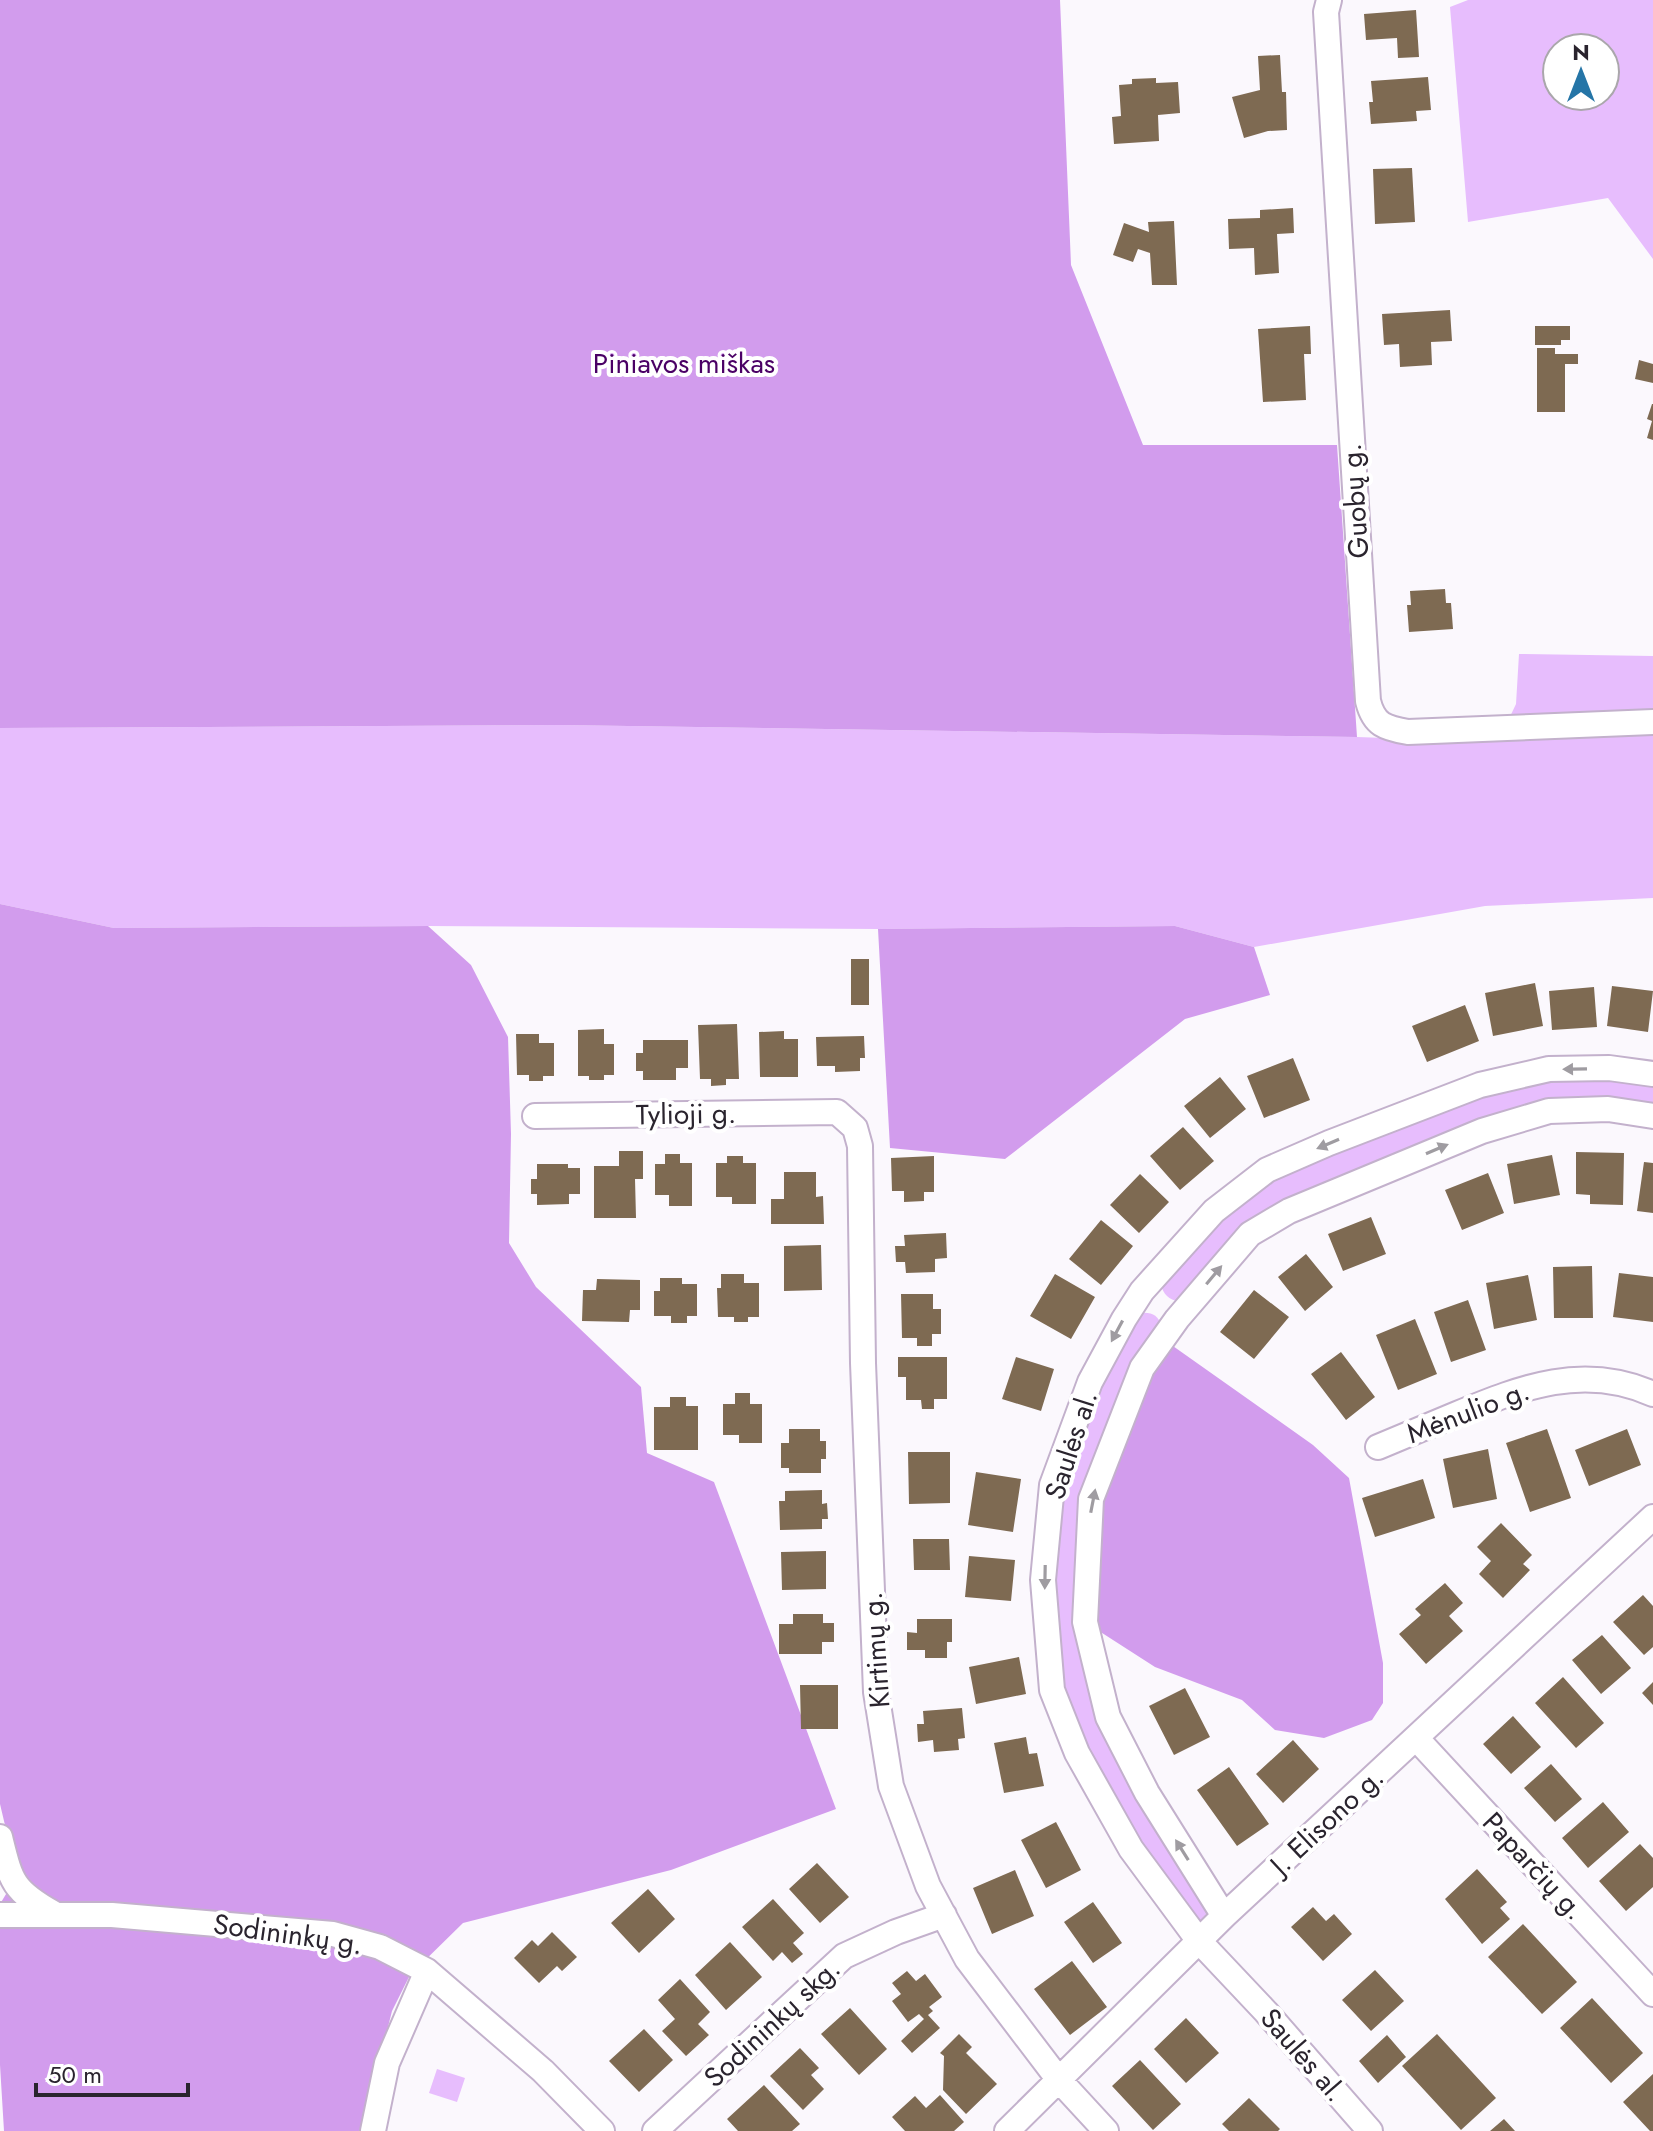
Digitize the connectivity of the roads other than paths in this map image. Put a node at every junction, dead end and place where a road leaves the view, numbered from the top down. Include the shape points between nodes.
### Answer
1 (1329, 0) edge
2 (1653, 722) edge
3 (1653, 1074) edge
4 (837, 1112) joint
5 (535, 1116) dead end
6 (1653, 1116) edge
7 (1142, 1291) junction
8 (1177, 1319) junction
9 (1653, 1394) edge
10 (1378, 1447) dead end
11 (1653, 1517) edge
12 (1416, 1738) junction
13 (0, 1837) edge
14 (0, 1915) edge
15 (55, 1915) junction
16 (944, 1915) junction
17 (1224, 1916) junction
18 (1199, 1941) junction
19 (427, 1971) junction
20 (1653, 1994) edge
21 (1059, 2080) junction
22 (373, 2131) edge
23 (602, 2131) edge
24 (655, 2131) edge
25 (1007, 2131) edge
26 (1106, 2131) edge
27 (1370, 2131) edge

1 - 2 street, Guobų g. via 1371,714 1392,730 1408,732
3 -> 7 street, Saulės al. via 1549,1069 1480,1085 1329,1143 1267,1170 1214,1211
4 - 5 street, Tylioji g.
4 - 16 street, Kirtimų g. via 855,1128 860,1146 876,1692 891,1786
8 -> 6 street, Saulės al. via 1250,1234 1289,1211 1482,1131 1549,1111 1608,1109
7 - 8 street
7 -> 18 street, Saulės al. via 1090,1382 1052,1485 1043,1580 1052,1690 1077,1753 1131,1849
17 -> 8 street, Saulės al. via 1147,1793 1108,1717 1085,1622 1091,1499 1142,1368
9 - 10 street, Mėnulio g. via 1592,1380 1529,1386
11 - 12 street, J. Elisono g.
12 - 17 street, J. Elisono g.
12 - 20 street, Paparčių g.
13 - 15 street via 10,1875 27,1899
14 - 15 street, Sodininkų g.
15 - 19 street, Sodininkų g. via 333,1934 380,1947
16 - 21 street, Kirtimų g. via 967,1959
16 - 24 street, Sodininkų skg. via 844,1956
17 - 18 street, J. Elisono g.
18 - 21 street, J. Elisono g.
18 - 27 street, Saulės al.
19 - 22 street via 387,2063
19 - 23 street, Sodininkų g. via 543,2071
21 - 25 street, J. Elisono g.
21 - 26 street, Kirtimų g.

